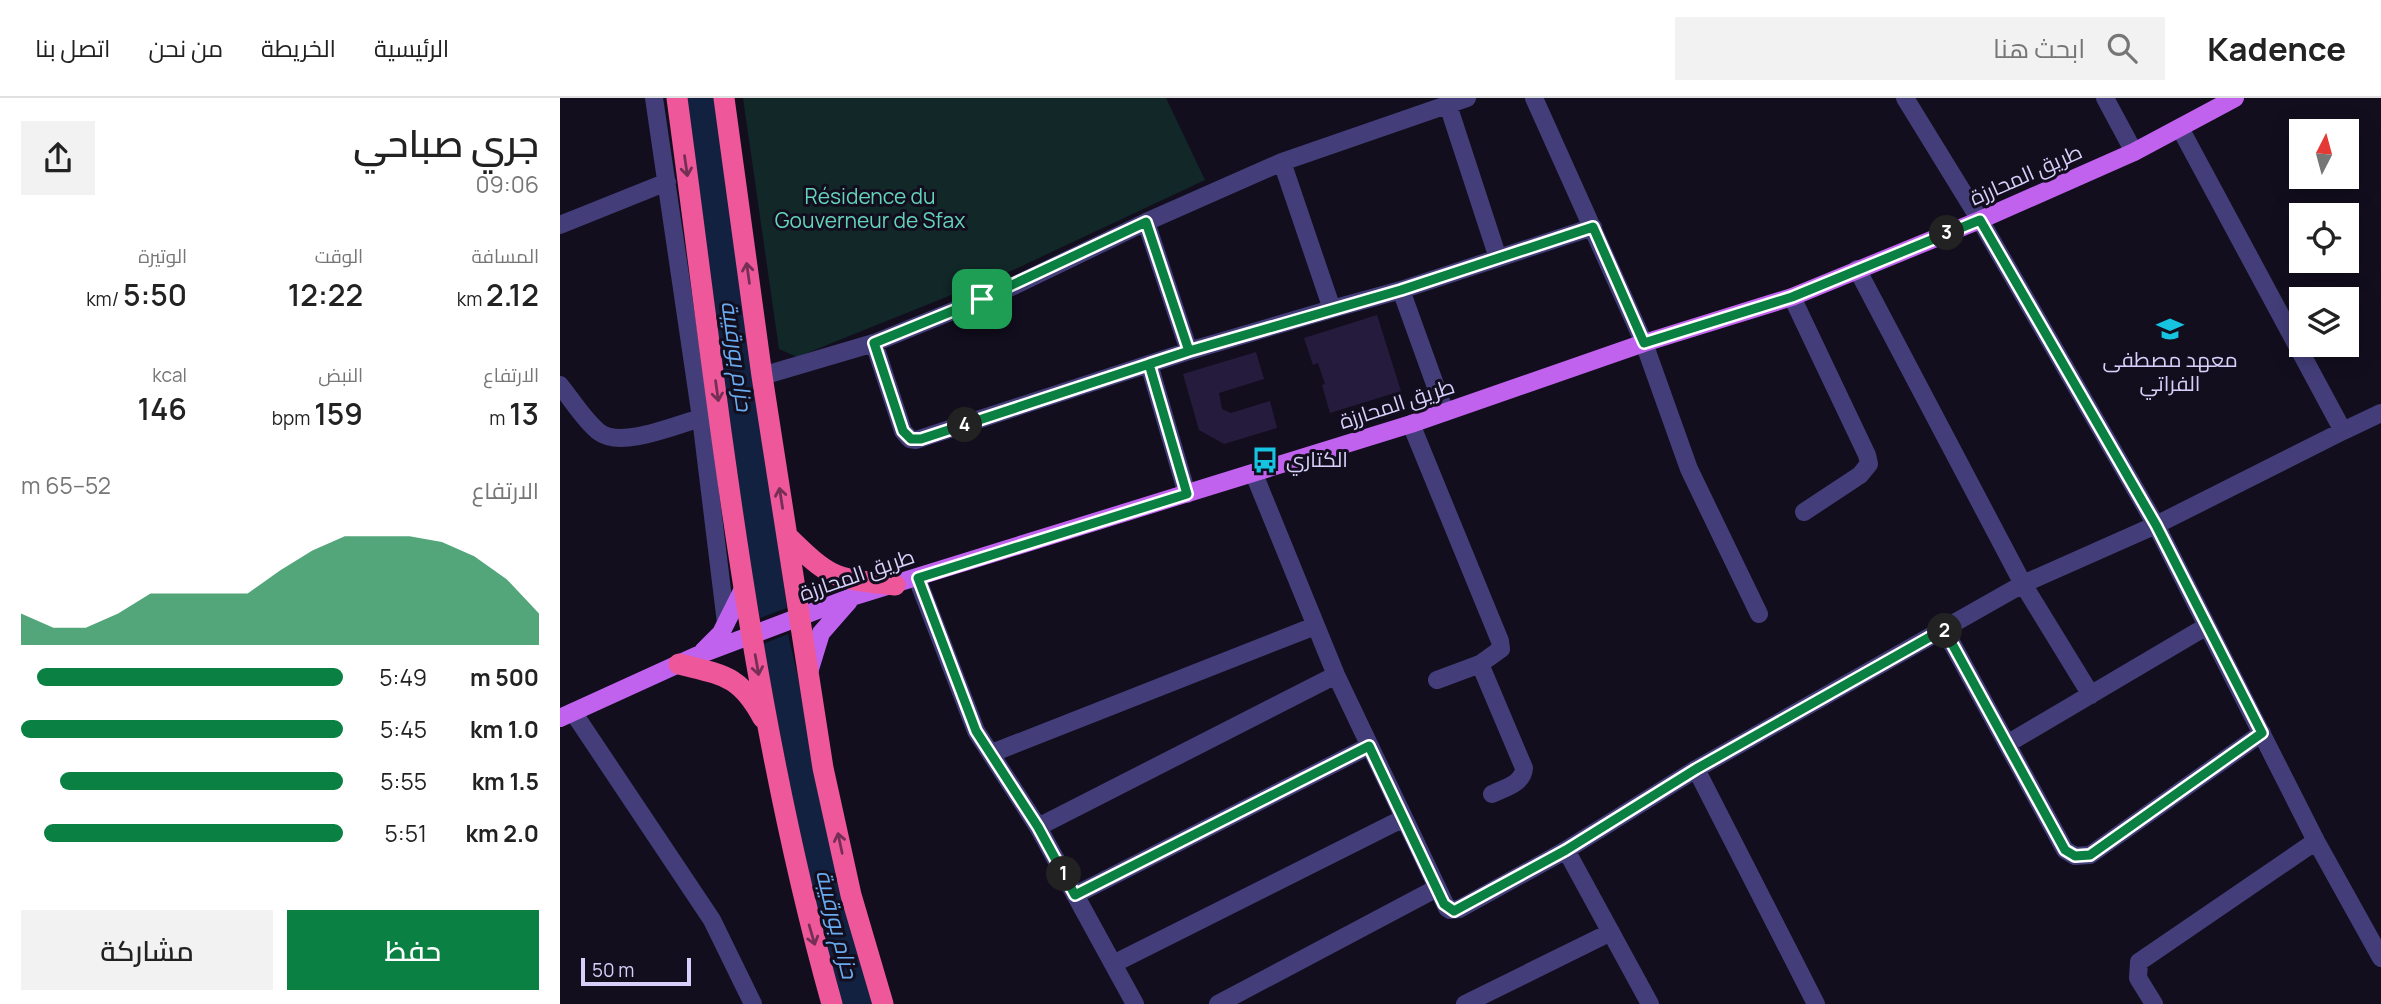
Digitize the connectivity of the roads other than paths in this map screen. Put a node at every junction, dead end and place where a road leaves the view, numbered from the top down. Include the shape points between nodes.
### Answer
1 (654, 98) edge
2 (677, 98) edge
3 (724, 98) edge
4 (1467, 98) edge
5 (1534, 98) edge
6 (1905, 98) edge
7 (2105, 98) edge
8 (2235, 98) edge
9 (1448, 105) junction
10 (2180, 128) junction
11 (2134, 152) junction
12 (1282, 162) junction
13 (667, 182) junction
14 (1980, 220) junction
15 (1146, 222) junction
16 (560, 225) edge
17 (1593, 227) junction
18 (1498, 258) junction
19 (1857, 269) junction
20 (1401, 290) junction
21 (1792, 297) junction
22 (1332, 309) junction
23 (874, 343) junction
24 (1644, 343) junction
25 (1189, 351) junction
26 (1149, 364) junction
27 (762, 376) junction
28 (560, 385) edge
29 (1445, 412) junction
30 (2381, 413) edge
31 (701, 418) junction
32 (1411, 424) junction
33 (2343, 431) junction
34 (1254, 474) junction
35 (1187, 494) junction
36 (1804, 512) dead end
37 (2156, 525) junction
38 (787, 536) junction
39 (918, 578) junction
40 (2024, 584) junction
41 (895, 585) junction
42 (744, 587) junction
43 (852, 597) junction
44 (1759, 614) dead end
45 (796, 620) junction
46 (726, 623) junction
47 (1315, 626) junction
48 (2207, 626) junction
49 (1944, 629) junction
50 (755, 634) junction
51 (688, 660) junction
52 (1480, 664) junction
53 (808, 675) junction
54 (1336, 675) junction
55 (1437, 680) dead end
56 (2091, 695) junction
57 (566, 715) edge
58 (768, 726) junction
59 (2262, 733) junction
60 (2007, 744) junction
61 (1369, 746) junction
62 (992, 753) junction
63 (1696, 769) junction
64 (1492, 794) dead end
65 (1404, 818) junction
66 (1038, 827) junction
67 (2316, 841) junction
68 (1566, 850) junction
69 (1437, 888) junction
70 (1075, 895) junction
71 (1611, 932) junction
72 (2381, 958) edge
73 (1113, 964) junction
74 (753, 1004) edge
75 (832, 1004) edge
76 (883, 1004) edge
77 (1135, 1004) edge
78 (1218, 1004) edge
79 (1465, 1004) edge
80 (1650, 1004) edge
81 (1816, 1004) edge
82 (2154, 1004) edge

1 - 13 street
2 -> 42 highway
27 -> 3 highway
4 - 9 street
5 - 17 street
6 - 14 street
7 - 11 street
8 - 10 main road, طريق المحارزة
9 - 12 street
9 - 18 street
10 - 11 main road, طريق المحارزة
10 - 33 street
11 - 14 main road, طريق المحارزة
12 - 15 street
12 - 22 street
13 - 16 street
13 - 31 street
14 - 19 main road, طريق المحارزة
14 - 37 street
15 - 23 street via 1007,289
15 - 25 street
17 - 18 street
17 - 24 street
18 - 20 street
19 - 21 main road, طريق المحارزة
19 - 40 street
20 - 22 street
20 - 29 street
21 - 24 main road, طريق المحارزة
21 - 36 street via 1869,464 1860,475
22 - 25 street
23 - 26 street via 903,431 915,440
23 - 27 street
24 - 29 main road, طريق المحارزة
24 - 44 street via 1689,469
25 - 26 street
26 - 35 street
38 -> 27 highway
28 - 31 street via 596,429 615,439
29 - 32 main road, طريق المحارزة
30 - 33 street
31 - 46 street
32 - 34 main road, طريق المحارزة
32 - 52 street via 1500,640 1496,654
33 - 37 street
34 - 35 main road, طريق المحارزة
34 - 47 street
35 - 39 main road, طريق المحارزة
37 - 40 street
37 - 48 street
38 - 41 highway via 832,576
38 - 45 highway
39 - 41 main road, طريق المحارزة
39 - 62 street via 976,731
40 - 49 street
40 - 56 street
41 - 43 main road, طريق المحارزة
42 - 46 main road
42 - 50 highway
43 - 45 main road, طريق المحارزة
43 - 53 main road via 825,626
45 - 50 main road, طريق المحارزة
45 - 53 highway
46 - 51 main road via 715,640
47 - 54 street
47 - 62 street
48 - 56 street
48 - 59 street
49 - 60 street
49 - 63 street
50 - 51 main road, طريق المحارزة
50 -> 58 highway
51 - 57 main road, طريق المحارزة
51 - 58 highway via 734,680
52 - 55 street
52 - 64 street via 1524,768 1520,781
76 -> 53 highway via 851,895
54 - 61 street
54 - 66 street
56 - 60 street
57 - 74 street via 712,920
58 -> 75 highway via 809,927
59 - 60 street via 2090,855 2075,856 2065,850
59 - 67 street
61 - 65 street
61 - 70 street
62 - 66 street
63 - 68 street
63 - 81 street
65 - 69 street
65 - 73 street
66 - 70 street
67 - 72 street
67 - 82 street via 2139,962 2138,978
68 - 69 street via 1454,911 1447,908
68 - 71 street
69 - 78 street
70 - 73 street
71 - 79 street
71 - 80 street
73 - 77 street

